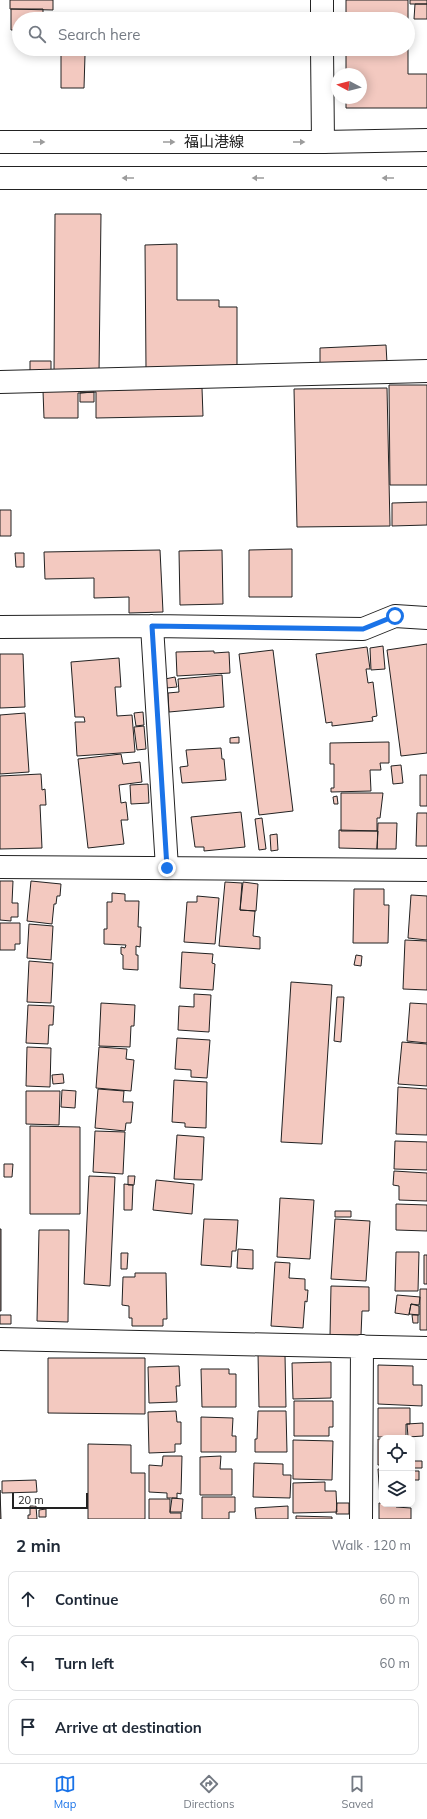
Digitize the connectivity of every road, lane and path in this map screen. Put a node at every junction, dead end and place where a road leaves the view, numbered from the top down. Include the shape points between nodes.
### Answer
1 (322, 0) edge
2 (322, 12) edge
3 (322, 56) edge
4 (427, 140) edge
5 (0, 142) edge
6 (323, 142) junction
7 (0, 178) edge
8 (427, 178) edge
9 (427, 371) edge
10 (0, 382) edge
11 (427, 618) edge
12 (152, 626) junction
13 (0, 628) edge
14 (0, 867) edge
15 (167, 868) junction
16 (427, 870) edge
17 (0, 1339) edge
18 (362, 1346) junction
19 (427, 1348) edge
20 (361, 1519) edge

1 - 2 street
3 - 6 street
4 - 6 street, 福山港線
5 -> 6 street, 福山港線
8 -> 7 street
9 - 10 street
11 - 12 street via 395,616 363,629
12 - 13 street
12 - 15 street
14 - 15 street
15 - 16 street
17 - 18 street
18 - 19 street
18 - 20 street

